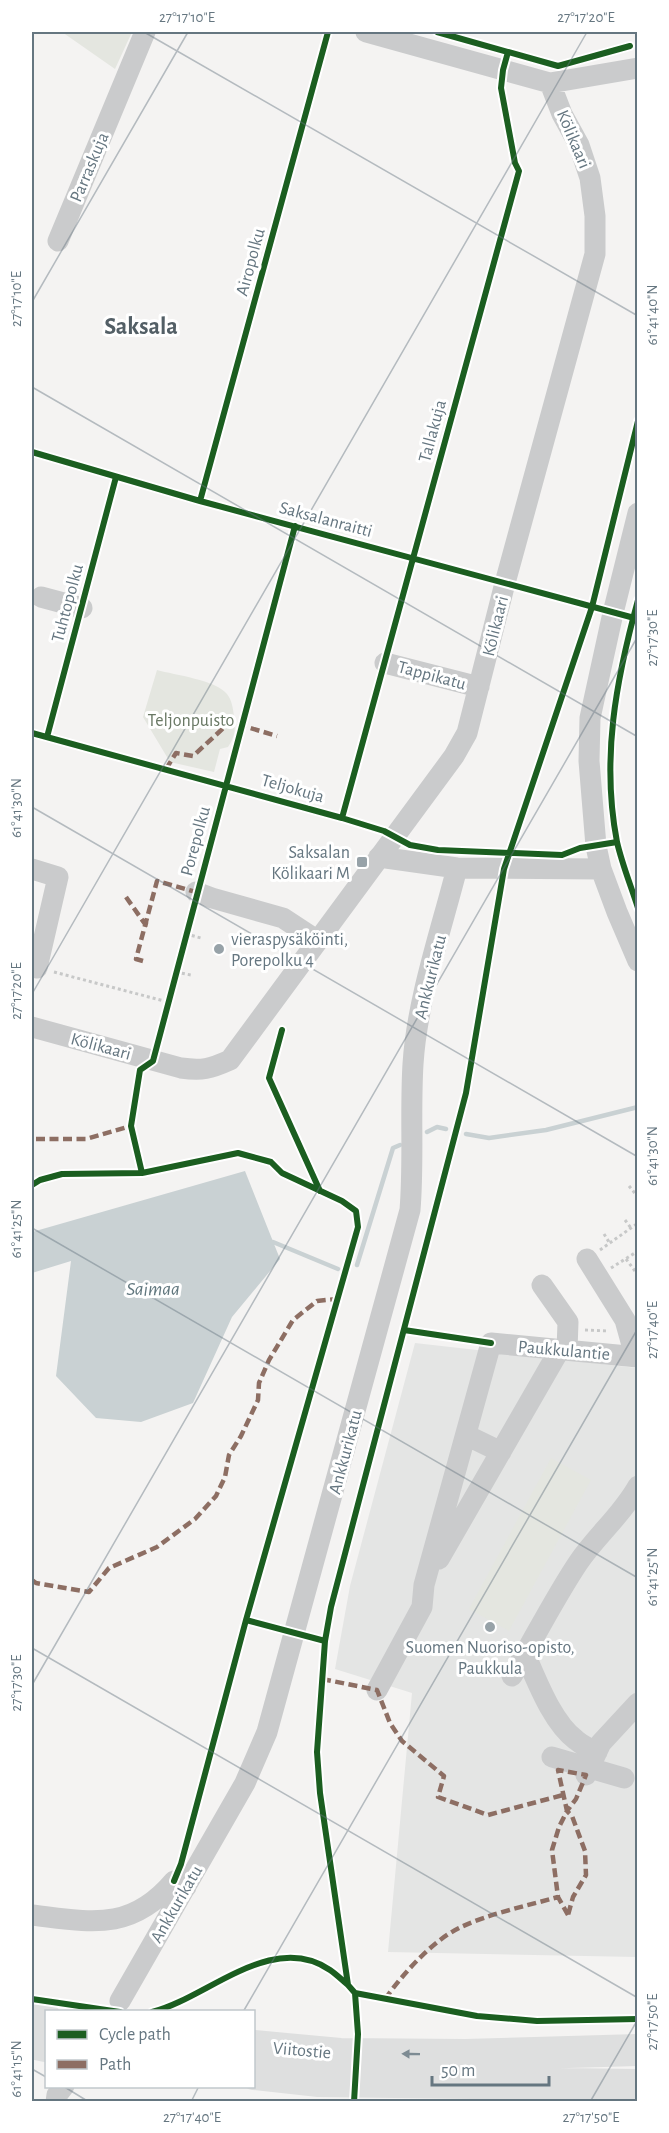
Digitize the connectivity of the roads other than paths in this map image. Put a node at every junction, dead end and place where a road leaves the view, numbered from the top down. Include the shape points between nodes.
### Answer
1 (145, 32) edge
2 (366, 32) edge
3 (638, 68) edge
4 (550, 83) junction
5 (58, 241) dead end
6 (638, 513) edge
7 (41, 597) dead end
8 (82, 608) dead end
9 (385, 663) dead end
10 (479, 687) junction
11 (379, 857) junction
12 (457, 868) junction
13 (32, 869) edge
14 (601, 869) junction
15 (196, 892) road end
16 (318, 941) junction
17 (638, 961) edge
18 (37, 968) road end
19 (32, 1027) edge
20 (592, 1268) road end
21 (542, 1285) dead end
22 (565, 1343) junction
23 (636, 1356) edge
24 (466, 1435) junction
25 (501, 1452) junction
26 (638, 1486) edge
27 (424, 1585) junction
28 (525, 1654) junction
29 (512, 1676) dead end
30 (376, 1690) dead end
31 (638, 1703) edge
32 (552, 1757) dead end
33 (586, 1760) junction
34 (631, 1781) edge
35 (186, 1887) junction
36 (32, 1915) edge
37 (120, 2001) dead end
38 (255, 2046) edge
39 (638, 2050) edge
40 (255, 2074) edge
41 (319, 2080) junction
42 (634, 2085) edge
43 (363, 2102) edge
44 (583, 2102) edge

1 - 5 street, Parraskuja
2 - 4 street
3 - 4 street
4 - 10 street, Kölikaari via 590,178 595,254
6 - 14 street via 590,718 589,761
7 - 8 street
9 - 10 street, Tappikatu
10 - 11 street, Kölikaari via 467,733 454,756
11 - 12 street
11 - 16 street, Kölikaari
12 - 14 street
12 - 35 street, Ankkurikatu via 419,1019 413,1064 410,1210 398,1256 267,1732 245,1783
13 - 18 street via 58,877
14 - 17 street
15 - 16 street via 283,918
16 - 19 street, Kölikaari via 230,1060 216,1067 181,1068
20 - 23 street via 625,1320
21 - 22 street via 568,1322
22 - 23 street, Paukkulantie
22 - 24 street, Paukkulantie via 491,1343
22 - 25 street
24 - 25 street
24 - 27 street
25 - 27 street
26 - 28 street via 577,1564
27 - 30 street via 422,1607
28 - 29 street
28 - 33 street via 542,1691
31 - 33 street
32 - 33 street
33 - 34 street
35 - 36 street via 174,1881 162,1896 142,1910 111,1921
35 - 37 street, Ankkurikatu
39 -> 38 highway, Viitostie via 340,2054
40 - 41 highway, Viitostie
41 - 42 highway, Viitostie
41 - 43 highway via 344,2096
42 - 44 highway

